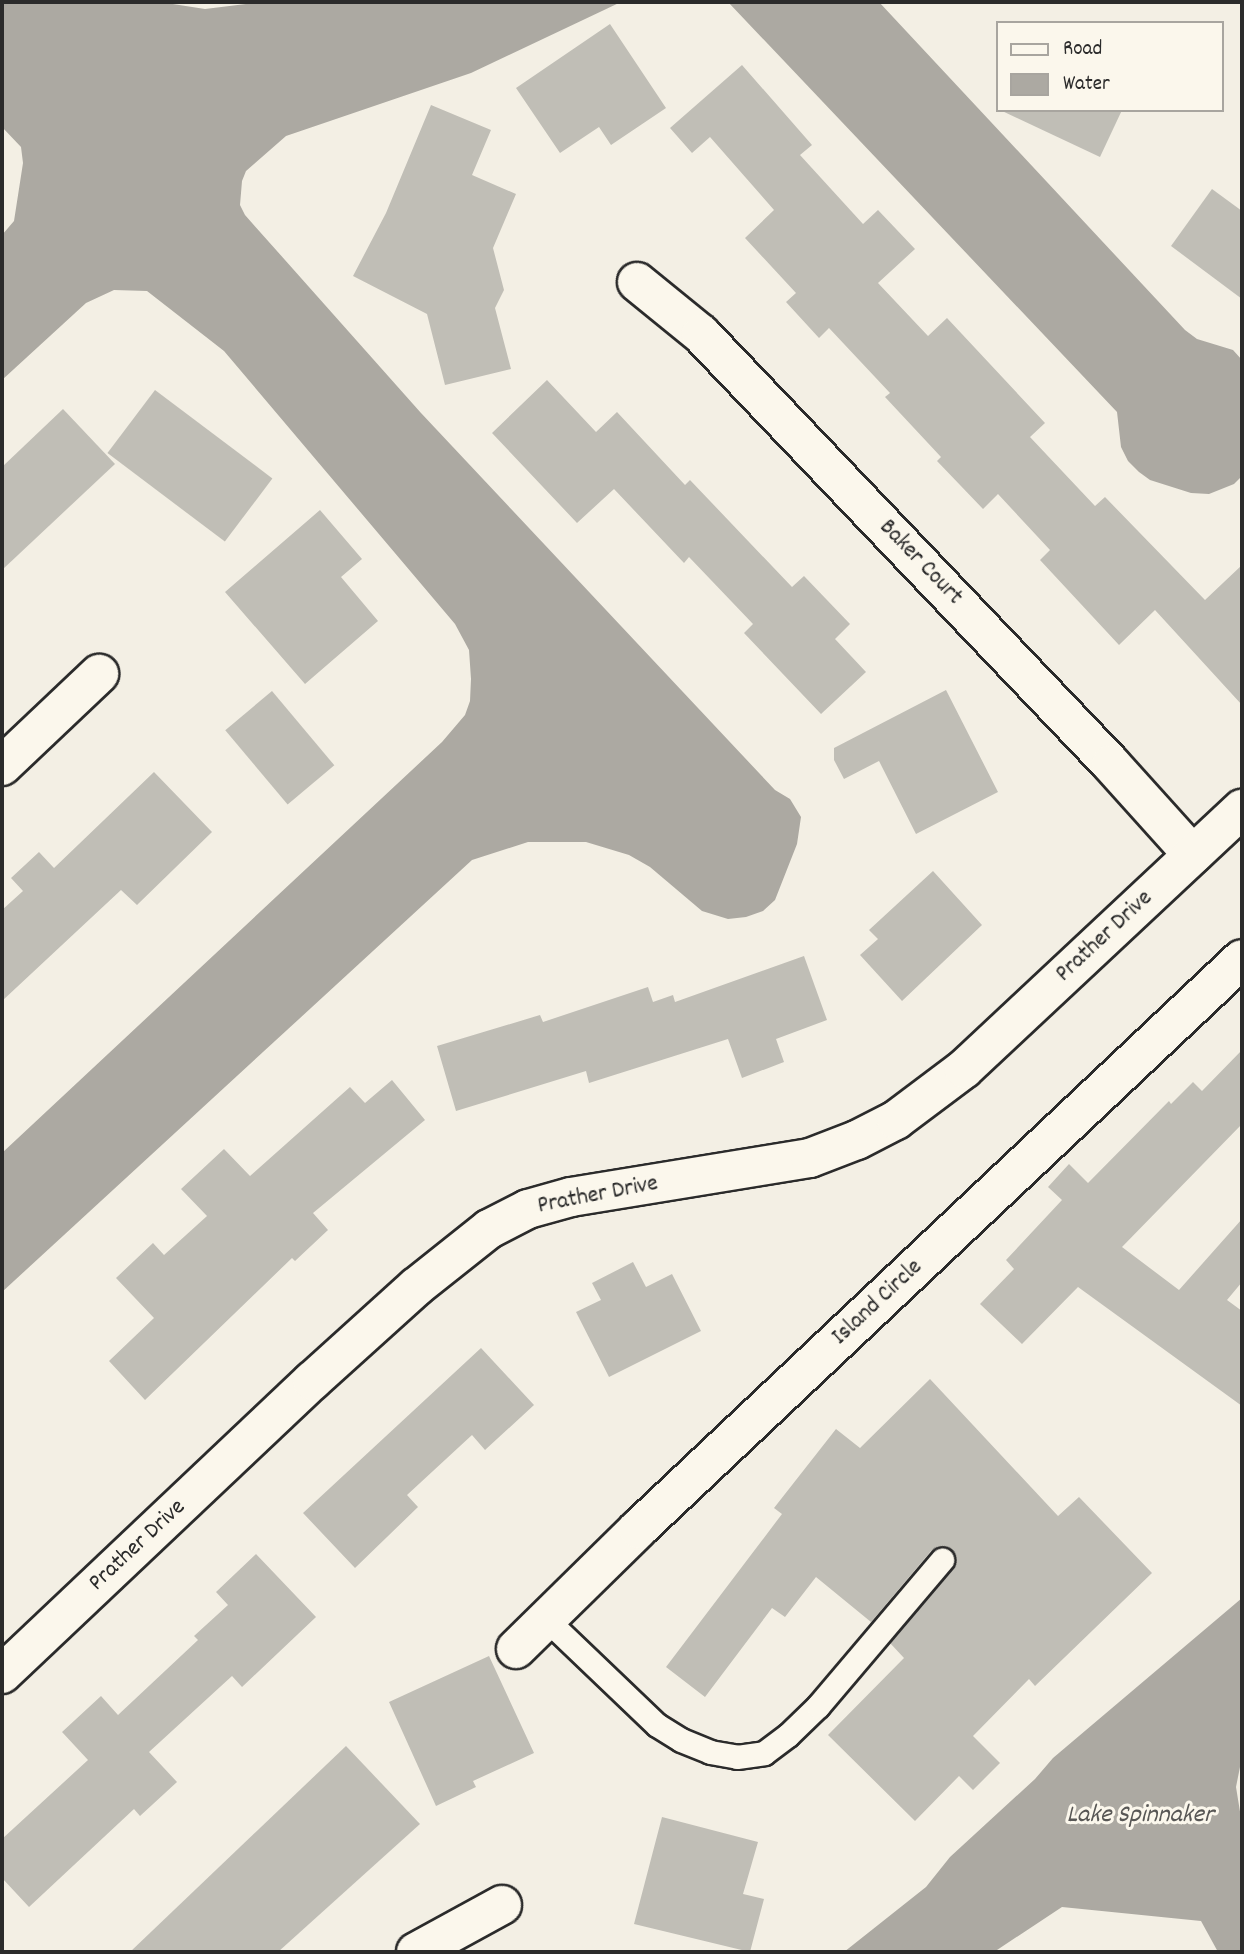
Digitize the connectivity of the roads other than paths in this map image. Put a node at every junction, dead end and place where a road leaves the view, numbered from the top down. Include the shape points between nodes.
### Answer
1 (637, 282) dead end
2 (99, 674) dead end
3 (2, 766) edge
4 (1242, 809) edge
5 (1193, 855) junction
6 (1242, 959) edge
7 (942, 1560) dead end
8 (546, 1619) junction
9 (516, 1649) dead end
10 (2, 1674) edge
11 (502, 1905) dead end
12 (416, 1952) edge

1 - 5 street, Baker Court via 701,334
2 - 3 street
4 - 5 street, Prather Drive
5 - 10 street, Prather Drive via 964,1069 896,1120 810,1158 570,1197 528,1209 489,1229 416,1287 313,1381
6 - 8 street, Island Circle
7 - 8 lane via 818,1706 764,1753 737,1757 710,1752 673,1735 648,1717
8 - 9 street, Island Circle
11 - 12 street

